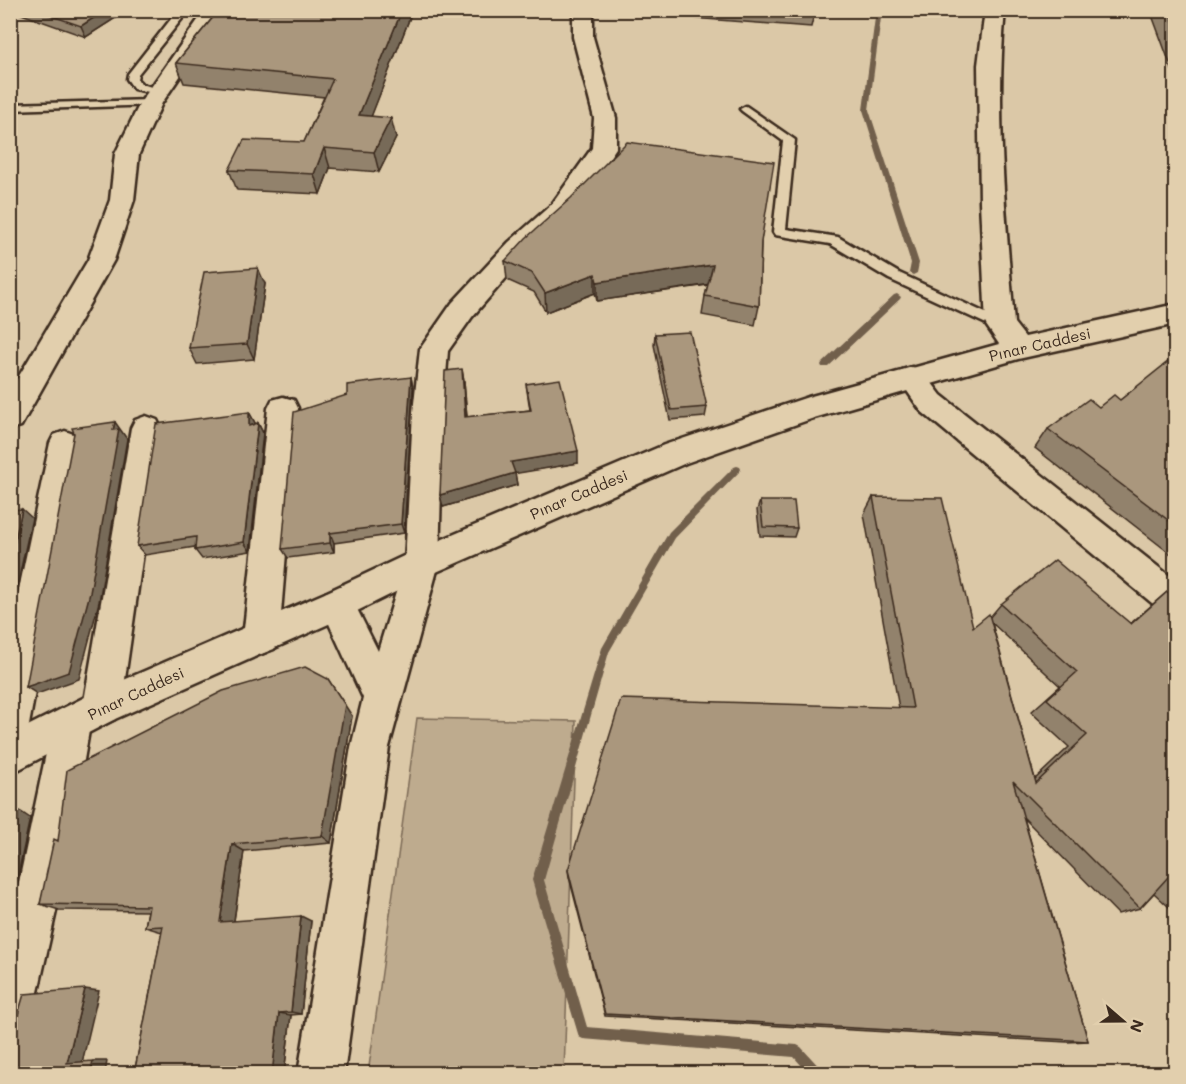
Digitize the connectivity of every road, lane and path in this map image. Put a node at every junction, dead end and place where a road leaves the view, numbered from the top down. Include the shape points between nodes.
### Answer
1 (184, 10) edge
2 (215, 10) edge
3 (583, 10) edge
4 (995, 10) edge
5 (155, 97) junction
6 (11, 106) edge
7 (746, 109) dead end
8 (1176, 314) edge
9 (1009, 337) junction
10 (912, 378) junction
11 (283, 408) dead end
12 (10, 418) edge
13 (146, 428) dead end
14 (65, 443) dead end
15 (422, 563) junction
16 (1176, 602) edge
17 (337, 604) junction
18 (261, 638) junction
19 (381, 698) junction
20 (87, 716) junction
21 (10, 725) edge
22 (10, 754) edge
23 (10, 1018) edge
24 (321, 1074) edge

1 - 5 lane via 133,74 138,87
2 - 5 street
3 - 15 street via 583,38 605,118 604,148 561,210 518,248 462,310 434,349
4 - 9 street via 989,76 992,202
5 - 6 lane
5 - 12 street via 127,154 122,200 100,260
7 - 9 lane via 789,140 779,232 833,240
8 - 9 street, Pınar Caddesi
9 - 10 street, Pınar Caddesi
10 - 15 street, Pınar Caddesi via 808,408 675,454
10 - 16 street via 931,403
11 - 18 street
13 - 20 street
14 - 21 street
15 - 17 street, Pınar Caddesi
15 - 19 street
17 - 18 street, Pınar Caddesi
17 - 19 street
18 - 20 street, Pınar Caddesi
19 - 24 street via 370,747
20 - 22 street, Pınar Caddesi
20 - 23 street via 44,871

